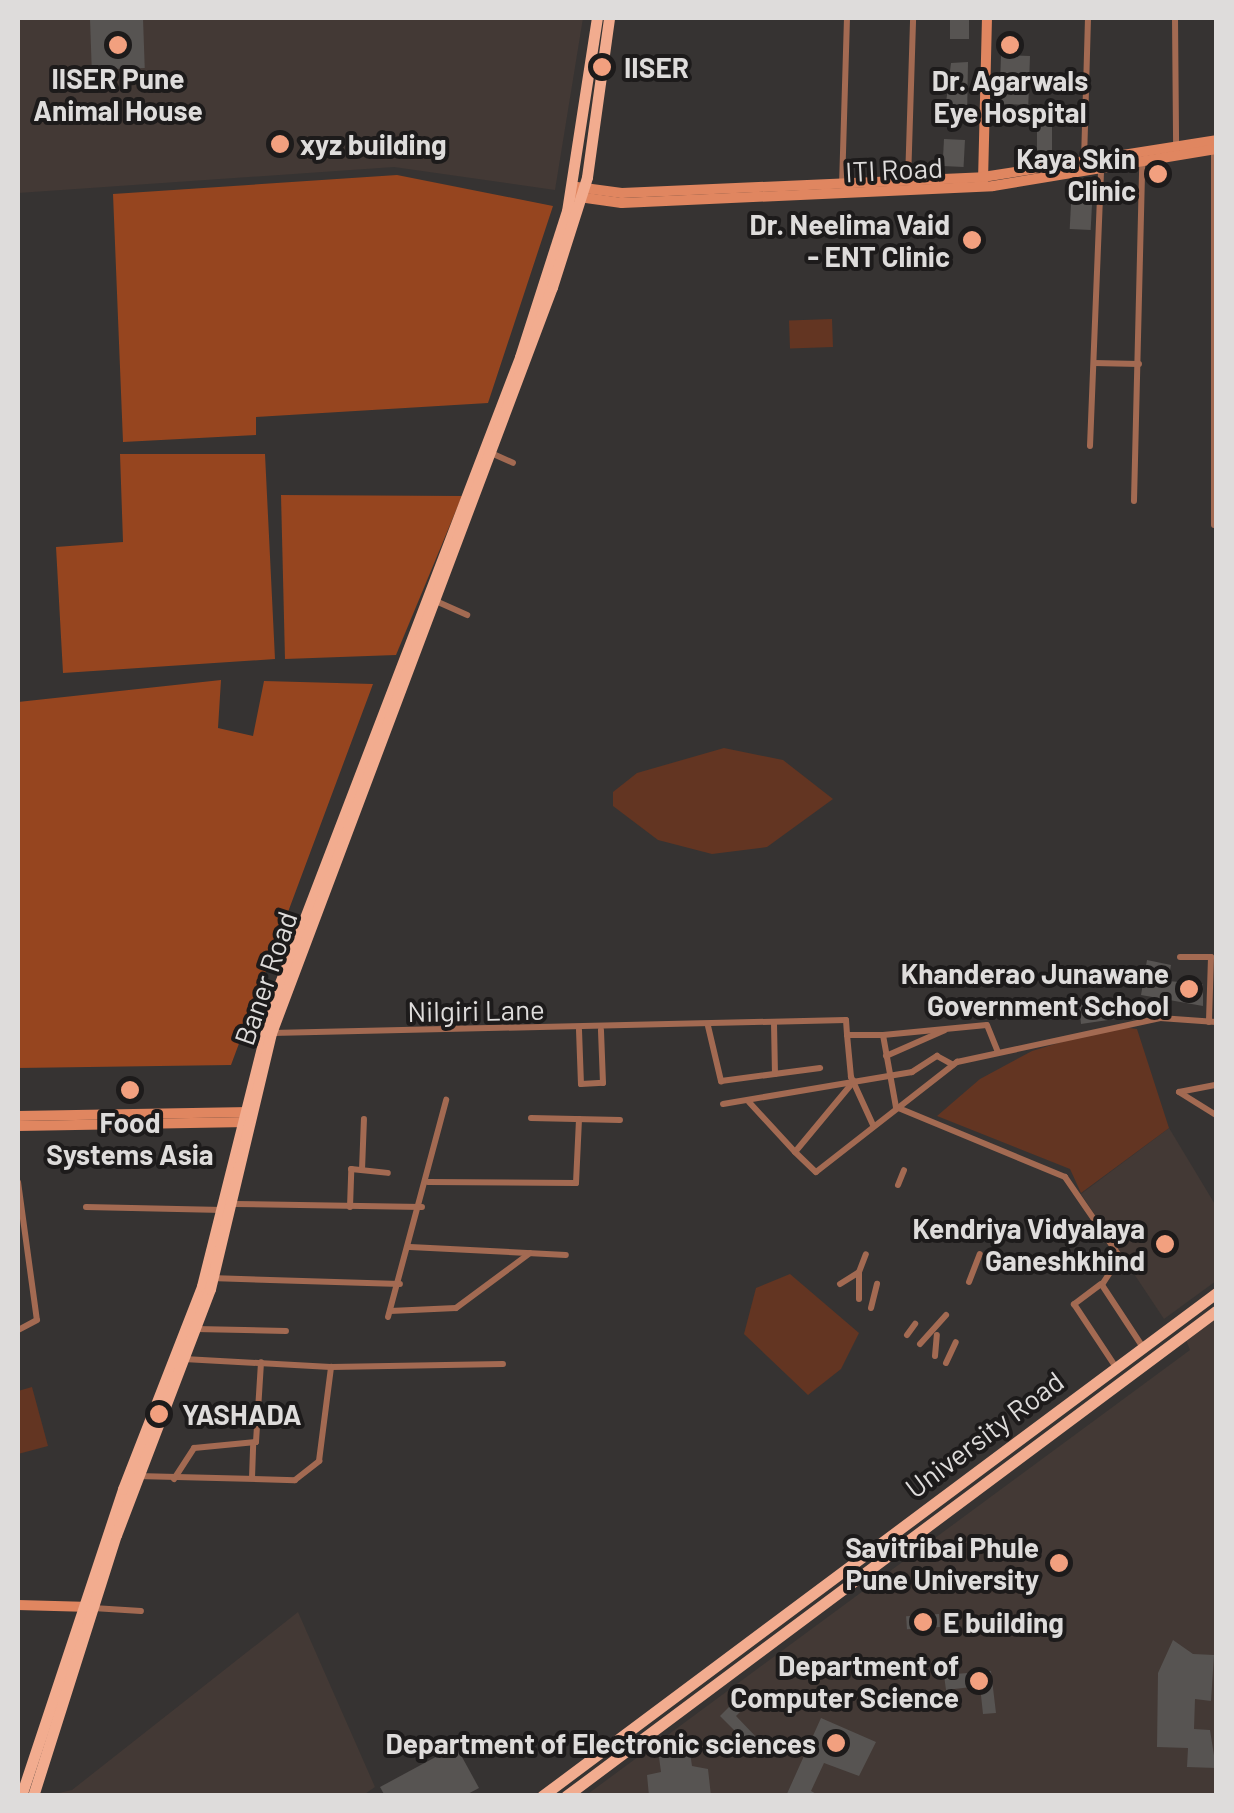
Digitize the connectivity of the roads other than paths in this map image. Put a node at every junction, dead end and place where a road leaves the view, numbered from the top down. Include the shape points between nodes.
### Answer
1 (597, 18) edge
2 (609, 18) edge
3 (847, 18) edge
4 (913, 18) edge
5 (987, 18) edge
6 (1088, 18) edge
7 (1176, 18) edge
8 (1176, 145) junction
9 (1215, 145) edge
10 (1142, 163) junction
11 (1084, 167) junction
12 (1102, 171) junction
13 (908, 180) junction
14 (983, 181) junction
15 (842, 189) junction
16 (578, 192) junction
17 (1215, 232) edge
18 (1216, 311) edge
19 (1094, 363) junction
20 (1138, 364) junction
21 (1215, 383) edge
22 (1090, 446) dead end
23 (492, 453) junction
24 (1215, 455) edge
25 (513, 463) dead end
26 (1134, 502) dead end
27 (1216, 514) edge
28 (1214, 525) edge
29 (438, 602) junction
30 (466, 614) dead end
31 (357, 782) junction
32 (1180, 957) dead end
33 (1213, 1022) edge
34 (774, 1023) junction
35 (708, 1026) junction
36 (950, 1027) junction
37 (579, 1030) junction
38 (601, 1030) junction
39 (271, 1033) junction
40 (847, 1034) junction
41 (883, 1035) junction
42 (998, 1052) junction
43 (886, 1056) junction
44 (953, 1065) junction
45 (820, 1068) dead end
46 (775, 1074) junction
47 (890, 1076) junction
48 (853, 1080) junction
49 (1216, 1085) edge
50 (446, 1100) dead end
51 (748, 1101) junction
52 (723, 1104) dead end
53 (896, 1106) junction
54 (18, 1116) edge
55 (1216, 1116) edge
56 (245, 1117) junction
57 (532, 1118) dead end
58 (579, 1118) junction
59 (364, 1119) dead end
60 (620, 1120) dead end
61 (873, 1125) junction
62 (18, 1126) edge
63 (794, 1152) junction
64 (362, 1170) junction
65 (904, 1170) dead end
66 (388, 1173) dead end
67 (18, 1182) edge
68 (428, 1182) junction
69 (898, 1185) dead end
70 (422, 1206) junction
71 (86, 1207) dead end
72 (229, 1207) junction
73 (350, 1207) junction
74 (410, 1247) junction
75 (530, 1253) junction
76 (866, 1254) dead end
77 (980, 1254) dead end
78 (566, 1255) dead end
79 (859, 1272) junction
80 (209, 1277) junction
81 (968, 1282) dead end
82 (400, 1284) junction
83 (840, 1284) dead end
84 (878, 1284) dead end
85 (1102, 1284) junction
86 (1216, 1293) edge
87 (859, 1299) dead end
88 (871, 1308) dead end
89 (1216, 1312) edge
90 (946, 1315) dead end
91 (914, 1324) dead end
92 (195, 1329) junction
93 (18, 1330) edge
94 (286, 1331) dead end
95 (937, 1334) junction
96 (907, 1335) dead end
97 (956, 1342) dead end
98 (920, 1344) dead end
99 (1143, 1348) junction
100 (936, 1356) dead end
101 (182, 1360) junction
102 (261, 1362) junction
103 (503, 1364) dead end
104 (946, 1364) dead end
105 (331, 1367) junction
106 (1116, 1368) junction
107 (253, 1444) junction
108 (138, 1473) junction
109 (252, 1479) junction
110 (174, 1480) junction
111 (18, 1605) edge
112 (87, 1606) junction
113 (141, 1611) dead end
114 (21, 1796) edge
115 (34, 1796) edge
116 (542, 1796) edge
117 (566, 1796) edge

1 - 16 main road
2 - 16 main road
3 - 15 street
4 - 13 street
5 - 14 main road
6 - 11 street
7 - 8 street
8 - 9 main road, ITI Road
8 - 11 main road, ITI Road
9 - 10 main road, ITI Road
9 - 17 street
10 - 12 main road, ITI Road
10 - 20 street
11 - 12 main road, ITI Road
11 - 14 main road, ITI Road
12 - 19 street
13 - 14 main road, ITI Road
13 - 15 main road, ITI Road
14 - 15 main road, ITI Road
15 - 16 main road, ITI Road
16 - 23 main road, Baner Road
16 - 31 main road, Baner Road
17 - 18 street
18 - 21 street
19 - 20 street
19 - 22 street
20 - 26 street
21 - 24 street
23 - 25 street
23 - 29 main road, Baner Road
24 - 27 street
27 - 28 street
29 - 30 street
29 - 31 main road, Baner Road
31 - 39 main road, Baner Road
31 - 56 main road, Baner Road
32 - 33 street via 1212,957
33 - 42 street via 1160,1018
34 - 35 street, Nilgiri Lane
34 - 40 street, Nilgiri Lane via 846,1020
34 - 46 street
35 - 38 street, Nilgiri Lane
35 - 46 street via 721,1081
36 - 41 street
36 - 42 street via 987,1025
36 - 43 street
37 - 38 street, Nilgiri Lane
37 - 38 street via 581,1084 592,1084 603,1083
37 - 39 street, Nilgiri Lane
39 - 56 main road, Baner Road
40 - 41 street
40 - 48 street
41 - 43 street
42 - 44 street
43 - 47 street
44 - 47 street via 937,1056
44 - 53 street
45 - 46 street
47 - 48 street
47 - 53 street
48 - 51 street
48 - 61 street
48 - 63 street
49 - 55 street via 1179,1092
50 - 68 street
51 - 52 street
51 - 63 street
53 - 61 street
53 - 85 street via 1062,1174 1120,1259
54 - 56 main road
56 - 62 main road
56 - 72 main road, Baner Road
57 - 58 street
58 - 60 street
58 - 68 street via 573,1184
59 - 64 street
61 - 63 street via 816,1172
64 - 66 street
64 - 73 street via 351,1169
65 - 69 street
67 - 93 street via 37,1320
68 - 70 street
70 - 73 street
70 - 74 street
71 - 72 street
72 - 73 street
72 - 80 main road, Baner Road
74 - 75 street
74 - 82 street
75 - 78 street
75 - 82 street via 456,1308 389,1314
76 - 79 street
77 - 81 street
79 - 83 street
79 - 87 street
80 - 82 street
80 - 92 main road, Baner Road
80 - 112 main road, Baner Road
84 - 88 street
85 - 99 street
85 - 106 street via 1074,1304
86 - 99 main road, University Road
89 - 117 main road, University Road
90 - 95 street
91 - 96 street
92 - 94 street
92 - 101 main road, Baner Road
95 - 98 street
95 - 100 street
97 - 104 street
99 - 106 main road, University Road
101 - 102 street
101 - 108 main road, Baner Road
102 - 105 street
102 - 107 street
103 - 105 street
105 - 109 street via 319,1461 295,1480
106 - 116 main road, University Road
107 - 109 street
107 - 110 street via 197,1446
108 - 110 street
108 - 112 main road, Baner Road
109 - 110 street
111 - 112 main road
112 - 113 street
112 - 114 main road, Baner Road via 44,1746
112 - 115 main road, Baner Road

